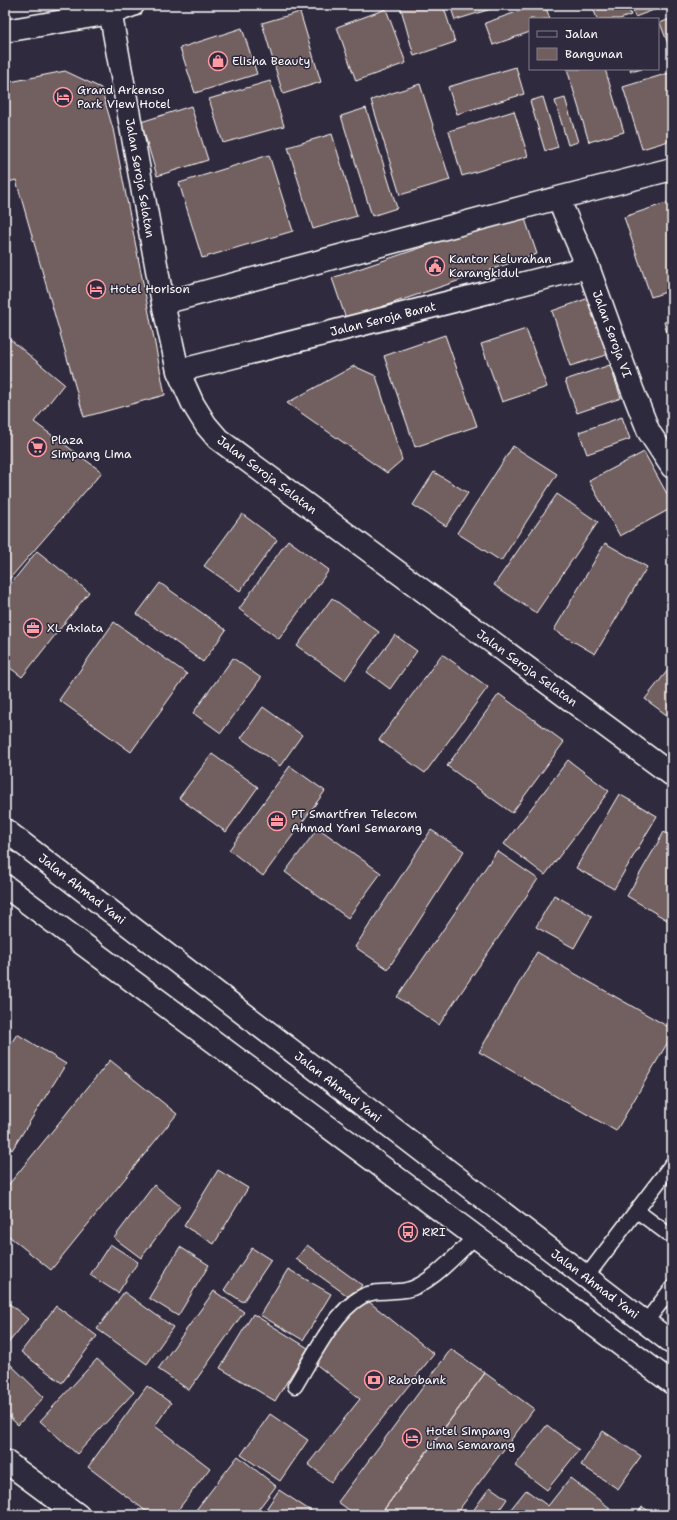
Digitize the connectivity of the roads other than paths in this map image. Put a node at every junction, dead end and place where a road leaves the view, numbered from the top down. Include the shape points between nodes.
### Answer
1 (133, 5) edge
2 (110, 9) edge
3 (5, 31) edge
4 (672, 169) edge
5 (558, 198) junction
6 (588, 267) junction
7 (163, 303) junction
8 (178, 371) junction
9 (672, 467) edge
10 (672, 775) edge
11 (5, 830) edge
12 (5, 886) edge
13 (672, 1164) edge
14 (637, 1211) junction
15 (475, 1237) junction
16 (672, 1237) edge
17 (586, 1278) junction
18 (672, 1288) edge
19 (645, 1322) junction
20 (672, 1343) edge
21 (672, 1383) edge
22 (295, 1386) dead end
23 (5, 1461) edge
24 (78, 1515) edge

1 - 2 street
2 - 3 street
2 - 7 street, Jalan Seroja Selatan
4 - 5 street
5 - 6 street, Jalan Seroja VI
5 - 7 street
6 - 8 street, Jalan Seroja Barat
6 - 9 street, Jalan Seroja VI via 649,432
7 - 8 street, Jalan Seroja Selatan
8 - 10 street, Jalan Seroja Selatan via 193,404 218,439
11 - 17 street, Jalan Ahmad Yani
12 - 15 street
13 - 14 lane
14 - 16 lane
14 - 17 lane
15 - 21 street
15 - 22 lane via 431,1278 407,1290 372,1292 360,1297 337,1318
17 - 19 street, Jalan Ahmad Yani
18 - 19 lane
19 - 20 street, Jalan Ahmad Yani
23 - 24 street

